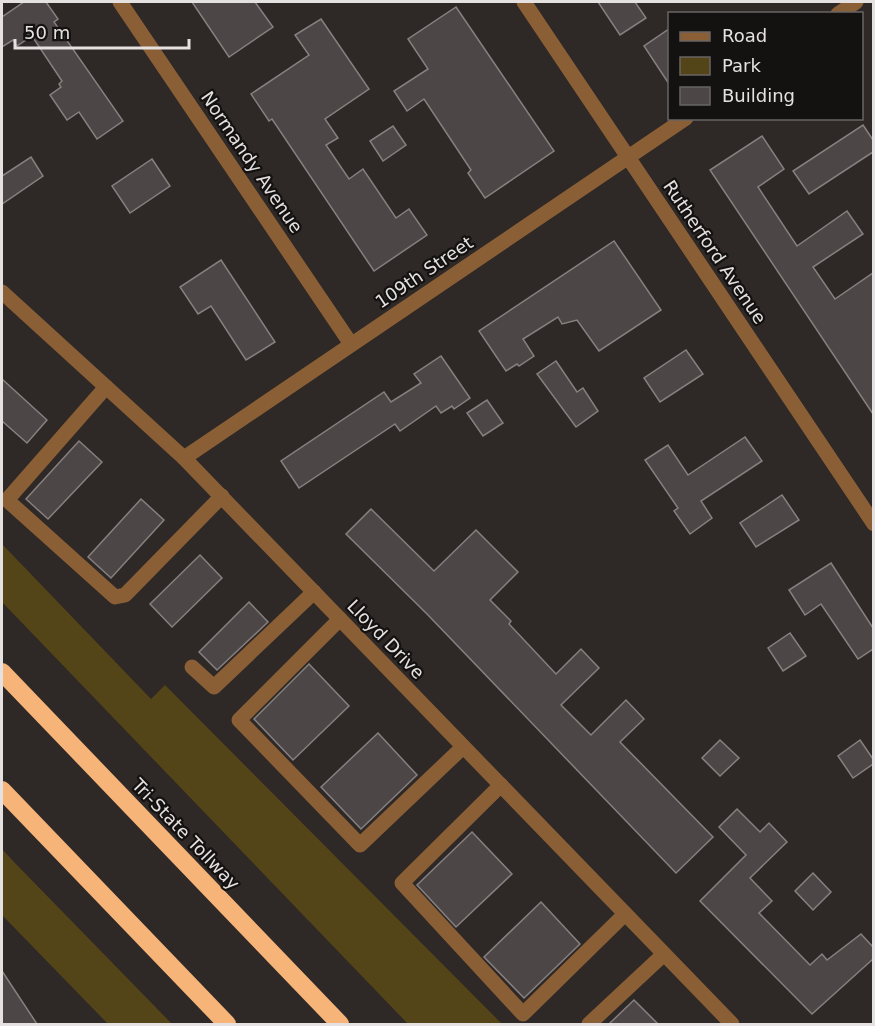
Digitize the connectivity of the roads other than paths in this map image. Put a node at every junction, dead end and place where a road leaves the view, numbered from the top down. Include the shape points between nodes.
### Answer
1 (120, 2) edge
2 (524, 2) edge
3 (856, 2) edge
4 (841, 12) edge
5 (683, 120) edge
6 (629, 158) junction
7 (4, 299) edge
8 (351, 344) junction
9 (106, 387) junction
10 (184, 458) junction
11 (222, 496) junction
12 (873, 524) edge
13 (314, 592) junction
14 (340, 619) junction
15 (192, 667) dead end
16 (2, 672) edge
17 (463, 747) junction
18 (501, 785) junction
19 (2, 790) edge
20 (625, 914) junction
21 (664, 954) junction
22 (227, 1024) edge
23 (340, 1024) edge
24 (590, 1024) edge
25 (732, 1024) edge

1 - 8 street, Normandy Avenue
2 - 6 street, Rutherford Avenue
3 - 4 street
5 - 6 street, 109th Street
6 - 8 street, 109th Street
6 - 12 street, Rutherford Avenue
7 - 9 street, Lloyd Drive
8 - 10 street, 109th Street
9 - 10 street, Lloyd Drive
9 - 11 street via 7,500 115,597 125,595
10 - 11 street, Lloyd Drive
11 - 13 street, Lloyd Drive
13 - 14 street, Lloyd Drive
13 - 15 street via 214,687
14 - 17 street, Lloyd Drive
14 - 17 street via 239,720 360,845
16 - 23 highway, Tri-State Tollway
17 - 18 street, Lloyd Drive
18 - 20 street, Lloyd Drive
18 - 20 street via 402,883 523,1014
19 - 22 highway
20 - 21 street, Lloyd Drive
21 - 24 street
21 - 25 street, Lloyd Drive

